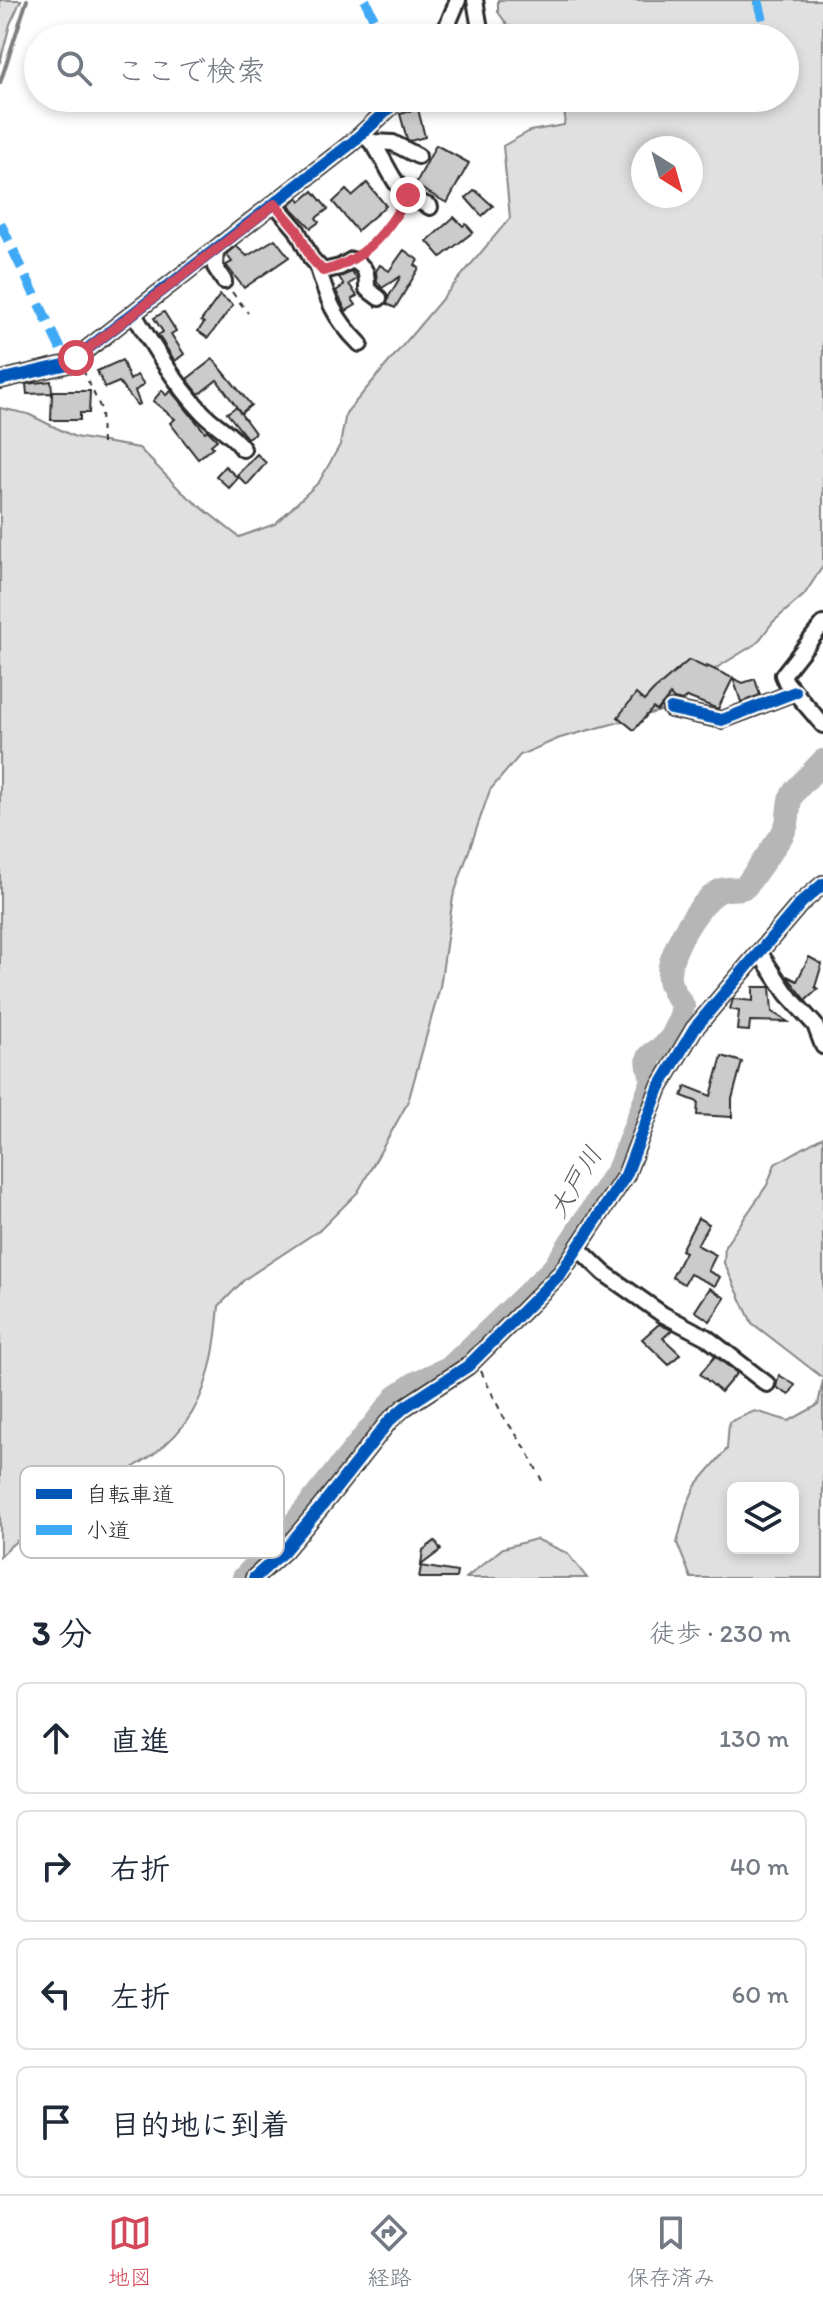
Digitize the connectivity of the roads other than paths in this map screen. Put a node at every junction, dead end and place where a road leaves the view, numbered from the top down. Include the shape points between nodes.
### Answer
1 (458, 0) edge
2 (475, 0) edge
3 (448, 24) edge
4 (479, 24) edge
5 (389, 112) edge
6 (396, 112) edge
7 (368, 138) junction
8 (418, 156) dead end
9 (275, 204) junction
10 (430, 207) dead end
11 (216, 250) junction
12 (317, 264) junction
13 (224, 281) road end
14 (379, 298) dead end
15 (134, 314) junction
16 (360, 344) dead end
17 (0, 380) edge
18 (243, 449) dead end
19 (823, 624) edge
20 (795, 692) junction
21 (671, 709) dead end
22 (823, 725) edge
23 (823, 884) edge
24 (759, 952) junction
25 (823, 1046) edge
26 (578, 1248) junction
27 (767, 1384) dead end
28 (284, 1551) edge
29 (276, 1558) edge
30 (254, 1578) edge

1 - 3 street
2 - 4 street
5 - 7 street
6 - 7 street
7 - 8 street
7 - 9 street
7 - 10 street via 408,195
9 - 11 street
9 - 12 street
11 - 13 street via 215,267
11 - 15 street
12 - 14 street via 323,271 352,260 364,266 367,289
12 - 16 street via 328,302
15 - 17 street via 68,364
15 - 18 street via 201,411
19 - 20 street via 783,675
20 - 21 street via 722,720
20 - 22 street
23 - 24 street
24 - 25 street via 815,1025
24 - 26 street via 687,1041 659,1088 626,1175
26 - 27 street via 604,1273 706,1337
26 - 28 street via 561,1273 468,1366 389,1421
29 - 30 street

